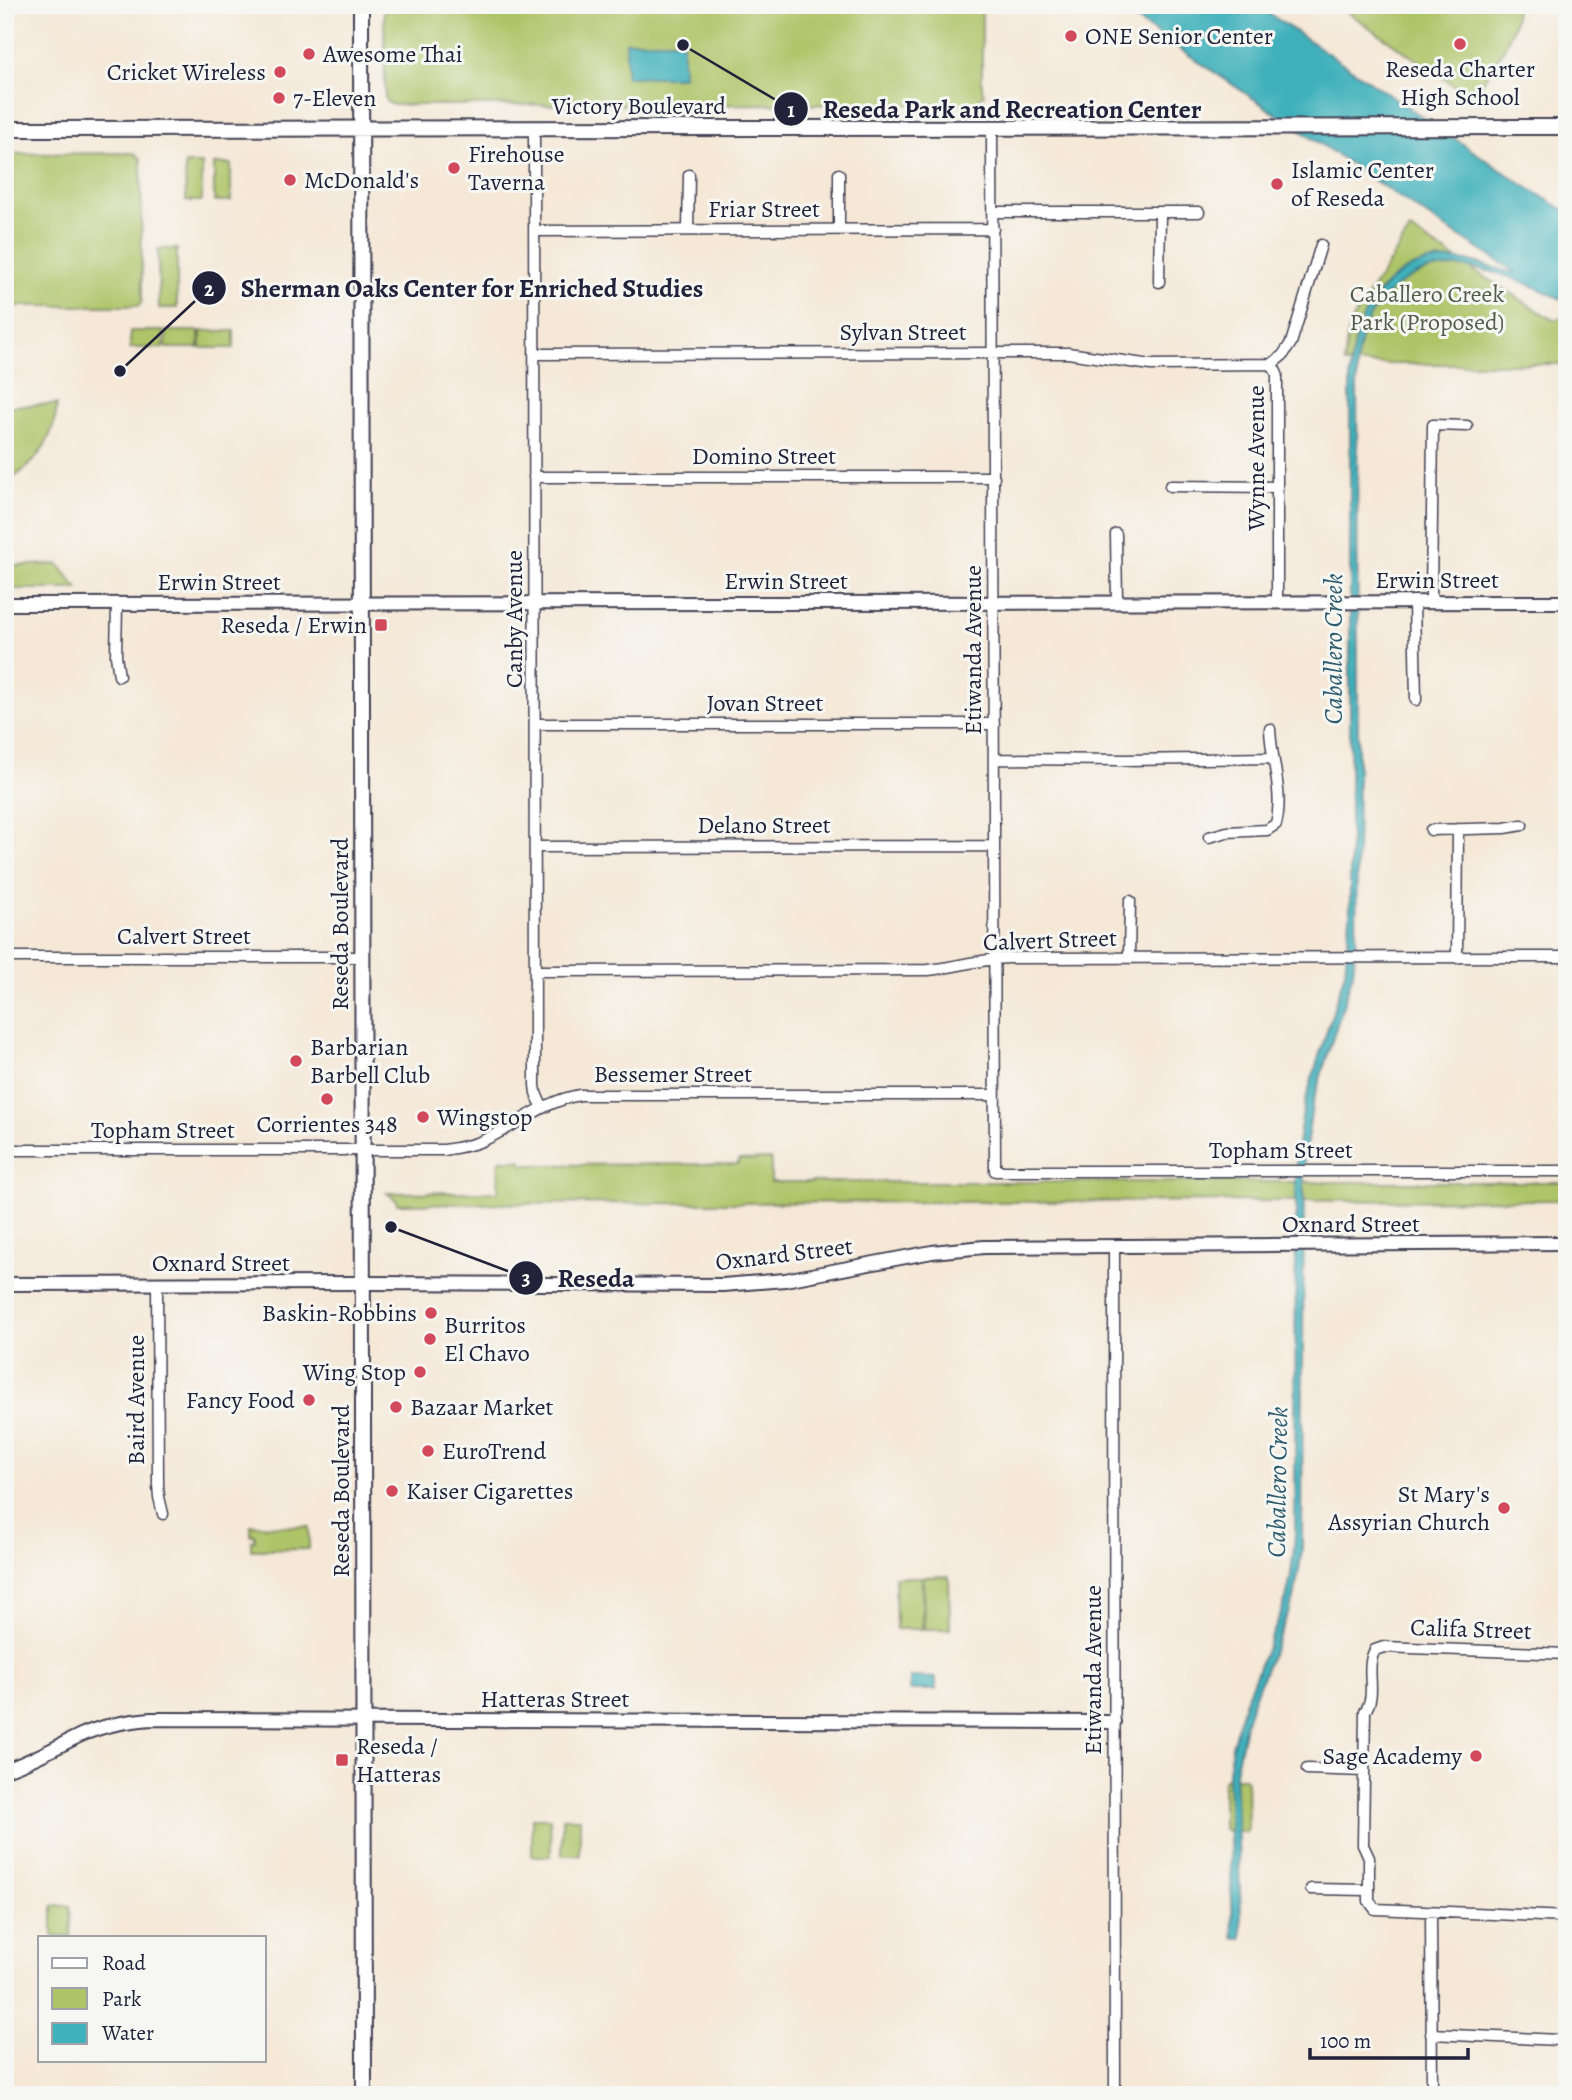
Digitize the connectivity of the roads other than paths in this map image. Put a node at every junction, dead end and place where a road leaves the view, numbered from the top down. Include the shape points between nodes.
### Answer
1 (361, 5) edge
2 (1567, 127) edge
3 (992, 128) junction
4 (5, 129) edge
5 (361, 129) junction
6 (534, 129) junction
7 (839, 174) dead end
8 (689, 175) dead end
9 (993, 212) junction
10 (1160, 212) junction
11 (1199, 212) dead end
12 (993, 229) junction
13 (688, 230) junction
14 (839, 230) junction
15 (534, 231) junction
16 (1321, 245) dead end
17 (1159, 282) dead end
18 (993, 353) junction
19 (534, 354) junction
20 (1272, 364) junction
21 (1467, 426) dead end
22 (534, 477) junction
23 (994, 477) junction
24 (1170, 486) dead end
25 (1277, 487) junction
26 (1116, 534) dead end
27 (1277, 601) junction
28 (1414, 601) junction
29 (1431, 601) junction
30 (1567, 601) edge
31 (993, 602) junction
32 (1116, 602) junction
33 (362, 603) junction
34 (534, 603) junction
35 (5, 604) edge
36 (117, 604) junction
37 (119, 676) dead end
38 (1416, 700) dead end
39 (535, 724) junction
40 (994, 724) junction
41 (1270, 729) dead end
42 (1273, 758) junction
43 (994, 759) junction
44 (1522, 825) dead end
45 (1458, 829) junction
46 (1431, 830) dead end
47 (1209, 838) dead end
48 (994, 846) junction
49 (535, 847) junction
50 (1130, 901) dead end
51 (5, 957) edge
52 (363, 957) junction
53 (1567, 957) edge
54 (994, 958) junction
55 (1129, 958) junction
56 (1457, 958) junction
57 (535, 971) junction
58 (994, 1096) junction
59 (542, 1107) junction
60 (5, 1150) edge
61 (363, 1151) junction
62 (995, 1171) joint
63 (1567, 1171) edge
64 (1567, 1244) edge
65 (1114, 1246) junction
66 (364, 1283) junction
67 (5, 1284) edge
68 (156, 1284) junction
69 (163, 1514) dead end
70 (1567, 1654) edge
71 (364, 1719) junction
72 (1114, 1722) junction
73 (1307, 1769) dead end
74 (5, 1770) edge
75 (1364, 1771) junction
76 (1311, 1889) dead end
77 (1368, 1890) junction
78 (1431, 1912) junction
79 (1567, 1917) edge
80 (1431, 2034) junction
81 (1567, 2042) edge
82 (364, 2095) edge
83 (1115, 2095) edge
84 (1432, 2095) edge

1 - 5 main road, Reseda Boulevard
2 - 3 main road, Victory Boulevard
3 - 6 main road, Victory Boulevard
3 - 9 street, Etiwanda Avenue
4 - 5 main road, Victory Boulevard
5 - 6 main road, Victory Boulevard
5 - 33 main road, Reseda Boulevard
6 - 15 street, Canby Avenue
7 - 14 street
8 - 13 street
9 - 10 street
9 - 12 street, Etiwanda Avenue
10 - 11 street
10 - 17 street
12 - 14 street, Friar Street
12 - 18 street, Etiwanda Avenue
13 - 14 street, Friar Street
13 - 15 street, Friar Street
15 - 19 street, Canby Avenue
16 - 20 street, Wynne Avenue via 1291,343
18 - 19 street, Sylvan Street
18 - 20 street, Sylvan Street via 1068,353 1151,365
18 - 23 street, Etiwanda Avenue
19 - 22 street, Canby Avenue
20 - 25 street, Wynne Avenue via 1277,374
21 - 29 street via 1433,425
22 - 23 street, Domino Street
22 - 34 street, Canby Avenue
23 - 31 street, Etiwanda Avenue
24 - 25 street
25 - 27 street, Wynne Avenue
26 - 32 street
27 - 28 street, Erwin Street
27 - 32 street, Erwin Street
28 - 29 street, Erwin Street
28 - 38 street
29 - 30 street, Erwin Street
31 - 32 street, Erwin Street
31 - 34 street, Erwin Street
31 - 40 street, Etiwanda Avenue
33 - 34 street, Erwin Street
33 - 36 street, Erwin Street
33 - 52 main road, Reseda Boulevard
34 - 39 street, Canby Avenue
35 - 36 street, Erwin Street
36 - 37 street
39 - 40 street, Jovan Street
39 - 49 street, Canby Avenue
40 - 43 street, Etiwanda Avenue
41 - 42 street
42 - 43 street
42 - 47 street via 1276,824 1267,830
43 - 48 street, Etiwanda Avenue
44 - 45 street
45 - 46 street
45 - 56 street
48 - 49 street, Delano Street
48 - 54 street, Etiwanda Avenue
49 - 57 street, Canby Avenue
50 - 55 street
51 - 52 street, Calvert Street
52 - 61 main road, Reseda Boulevard
53 - 56 street, Calvert Street
54 - 55 street, Calvert Street
54 - 57 street, Calvert Street via 928,970
54 - 58 street, Etiwanda Avenue
55 - 56 street, Calvert Street
57 - 59 street, Canby Avenue via 536,1093
58 - 59 street, Bessemer Street via 580,1095
58 - 62 street, Etiwanda Avenue
59 - 61 street, Bessemer Street via 469,1146
60 - 61 street, Topham Street
61 - 66 main road, Reseda Boulevard
62 - 63 street, Topham Street
64 - 65 street, Oxnard Street
65 - 66 street, Oxnard Street via 957,1248 785,1280 723,1285
65 - 72 street, Etiwanda Avenue
66 - 68 street, Oxnard Street
66 - 71 main road, Reseda Boulevard
67 - 68 street, Oxnard Street
68 - 69 street, Baird Avenue via 158,1485
70 - 75 street, Califa Street via 1375,1650 1370,1704 1365,1711
71 - 72 street, Hatteras Street
71 - 74 street, Hatteras Street via 128,1721 83,1735
71 - 82 main road, Reseda Boulevard
72 - 83 street, Etiwanda Avenue
73 - 75 street
75 - 77 street
76 - 77 street
77 - 78 street via 1373,1908
78 - 79 street
78 - 80 street
80 - 81 street
80 - 84 street

